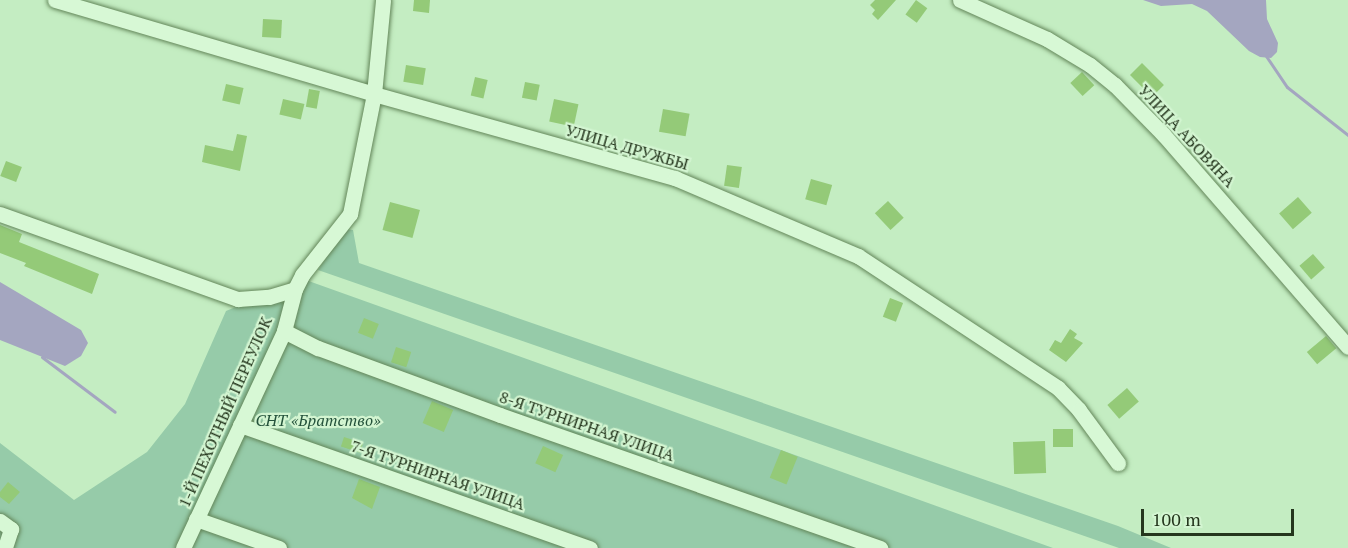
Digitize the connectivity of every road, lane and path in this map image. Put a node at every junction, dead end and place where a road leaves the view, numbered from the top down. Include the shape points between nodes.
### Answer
1 (55, 0) edge
2 (383, 0) edge
3 (960, 0) edge
4 (374, 94) junction
5 (0, 214) edge
6 (295, 289) junction
7 (284, 331) junction
8 (1348, 346) edge
9 (240, 425) junction
10 (1118, 462) dead end
11 (196, 519) junction
12 (0, 521) edge
13 (262, 545) edge
14 (6, 548) edge
15 (183, 548) edge
16 (279, 548) edge
17 (590, 548) edge
18 (880, 548) edge

1 - 4 street, УЛИЦА ДРУЖБЫ
2 - 4 street, 1-Й ПЕХОТНЫЙ ПЕРЕУЛОК
3 - 8 street, УЛИЦА АБОВЯНА via 1047,39 1090,65 1114,86 1163,134
4 - 6 street, 1-Й ПЕХОТНЫЙ ПЕРЕУЛОК via 350,214
4 - 10 street, УЛИЦА ДРУЖБЫ via 675,178 858,256 1058,388
5 - 6 street via 238,299 269,297
6 - 7 street, 1-Й ПЕХОТНЫЙ ПЕРЕУЛОК
7 - 9 street, 1-Й ПЕХОТНЫЙ ПЕРЕУЛОК
7 - 18 street, 8-Я ТУРНИРНАЯ УЛИЦА via 318,348 500,415
9 - 11 street, 1-Й ПЕХОТНЫЙ ПЕРЕУЛОК
9 - 17 street, 7-Я ТУРНИРНАЯ УЛИЦА
11 - 13 street
11 - 15 street, 1-Й ПЕХОТНЫЙ ПЕРЕУЛОК
12 - 14 street via 11,530
13 - 16 street

